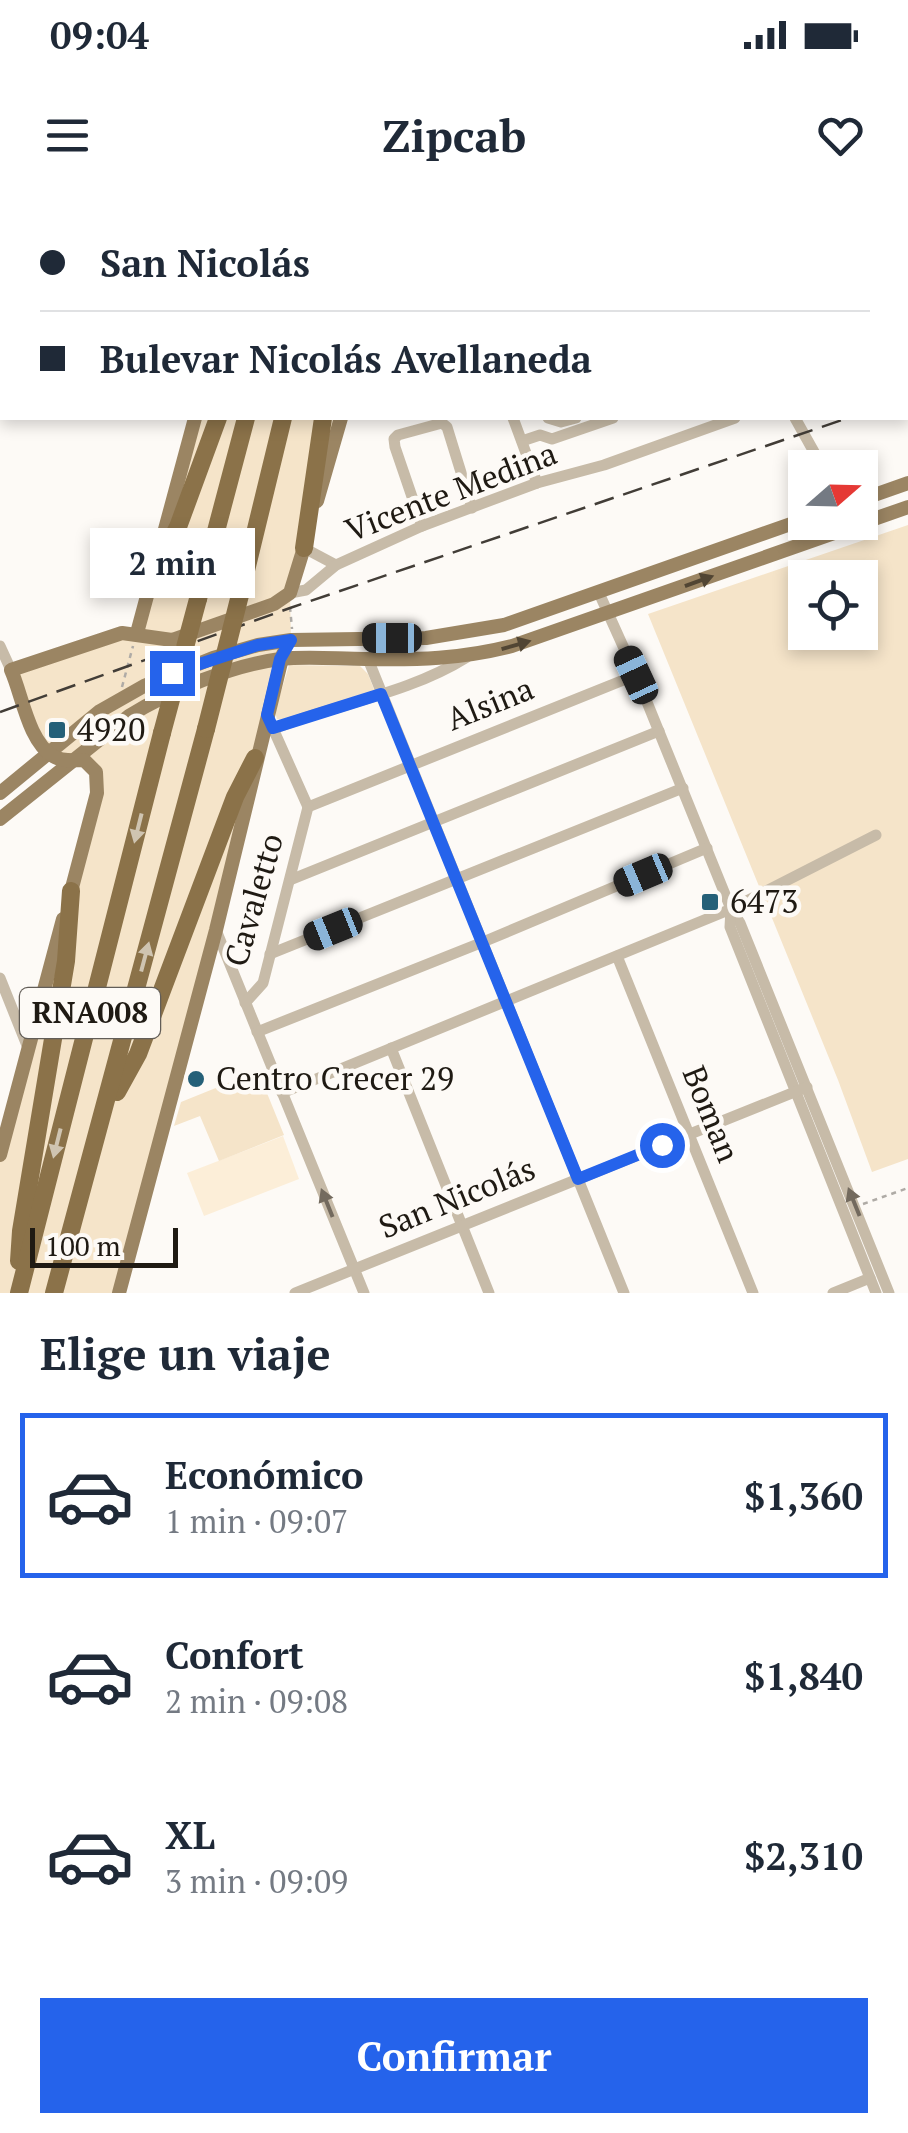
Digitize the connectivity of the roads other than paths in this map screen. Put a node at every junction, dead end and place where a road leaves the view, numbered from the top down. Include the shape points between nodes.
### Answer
1 (193, 420) edge
2 (217, 420) edge
3 (245, 420) edge
4 (283, 420) edge
5 (323, 420) edge
6 (339, 420) edge
7 (514, 420) edge
8 (608, 420) edge
9 (729, 420) edge
10 (796, 420) edge
11 (522, 441) junction
12 (812, 450) edge
13 (908, 482) edge
14 (538, 483) junction
15 (878, 493) edge
16 (908, 507) edge
17 (472, 508) junction
18 (878, 516) edge
19 (788, 525) edge
20 (422, 526) junction
21 (808, 540) edge
22 (304, 548) junction
23 (336, 565) junction
24 (154, 573) junction
25 (599, 593) junction
26 (290, 601) junction
27 (608, 614) junction
28 (137, 633) junction
29 (291, 640) junction
30 (0, 646) edge
31 (467, 657) junction
32 (280, 659) junction
33 (368, 660) junction
34 (6, 664) edge
35 (636, 675) junction
36 (381, 694) junction
37 (270, 722) junction
38 (659, 731) junction
39 (48, 754) junction
40 (256, 758) junction
41 (75, 760) junction
42 (412, 765) junction
43 (682, 788) junction
44 (0, 793) edge
45 (308, 807) junction
46 (0, 819) edge
47 (435, 822) junction
48 (876, 835) dead end
49 (707, 848) junction
50 (458, 879) junction
51 (290, 880) junction
52 (71, 891) junction
53 (731, 909) junction
54 (216, 930) junction
55 (483, 942) junction
56 (270, 954) junction
57 (617, 956) junction
58 (0, 978) edge
59 (506, 1001) junction
60 (246, 1003) junction
61 (257, 1032) junction
62 (28, 1048) junction
63 (390, 1048) junction
64 (801, 1089) junction
65 (282, 1093) junction
66 (102, 1119) junction
67 (690, 1134) junction
68 (0, 1155) edge
69 (578, 1179) junction
70 (462, 1226) junction
71 (354, 1269) junction
72 (870, 1278) junction
73 (18, 1293) edge
74 (54, 1293) edge
75 (120, 1293) edge
76 (295, 1293) edge
77 (364, 1293) edge
78 (489, 1293) edge
79 (624, 1293) edge
80 (753, 1293) edge
81 (832, 1293) edge
82 (876, 1293) edge
83 (890, 1293) edge

1 - 24 main road
2 - 24 highway
3 -> 73 highway, RNA008, bridge
66 -> 4 highway, RNA008, bridge
5 - 22 highway
6 - 22 main road
7 - 11 street
8 - 11 street, Vicente Medina via 552,439
9 - 14 street, Vicente Medina
10 - 12 street
11 - 14 street
13 - 15 main road
14 - 17 street, Vicente Medina
16 - 18 main road
17 - 20 street, Vicente Medina
17 - 20 street via 448,427 398,436
19 - 25 main road
20 - 23 street, Vicente Medina
27 -> 21 main road
22 - 23 street
22 - 26 main road
23 - 26 street, Vicente Medina
24 - 28 main road
25 - 27 street
25 - 29 main road via 464,634
26 - 28 main road, Vicente Medina via 172,640
31 -> 27 main road
27 - 35 street
28 - 34 main road, Vicente Medina
29 - 32 main road
29 - 39 main road via 172,673 100,711
30 - 34 street
31 - 33 main road
31 - 36 street
32 - 33 main road
32 - 37 main road
32 - 41 main road via 150,702
33 - 36 street
34 - 39 main road
35 - 38 street
35 - 42 street, Alsina
36 - 37 street
36 - 42 street
37 - 40 main road
37 - 45 street
38 - 43 street
38 - 47 street
39 - 41 main road
39 - 44 main road
40 - 54 main road
40 - 66 highway via 235,797 138,1054
41 - 46 main road
41 - 52 main road via 92,764 98,781
42 - 45 street, Alsina
42 - 47 street
43 - 49 street
43 - 50 street
45 - 51 street, Cavaletto
47 - 50 street
47 - 51 street
48 - 53 street
49 - 53 street
49 - 55 street
50 - 55 street
50 - 56 street
51 - 56 street, Cavaletto
52 - 62 main road
52 - 73 highway via 66,962 21,1230
53 - 57 street
53 - 64 street via 730,927
54 - 60 street
54 - 75 main road
55 - 59 street
55 - 61 street
56 - 60 street, Cavaletto via 262,983
57 - 59 street
57 - 67 street, Boman
58 - 62 street
59 - 63 street
59 - 69 street
60 - 61 street
61 - 65 street
62 - 68 main road
63 - 65 street
63 - 70 street
64 - 67 street, San Nicolás
64 - 72 street
83 -> 64 street
71 -> 65 street
66 - 74 highway, RNA008
67 - 69 street, San Nicolás
67 - 80 street, Boman
69 - 70 street, San Nicolás
69 - 79 street
70 - 71 street, San Nicolás
70 - 78 street
71 - 76 street, San Nicolás
71 - 77 street
72 - 81 street
72 - 82 street

